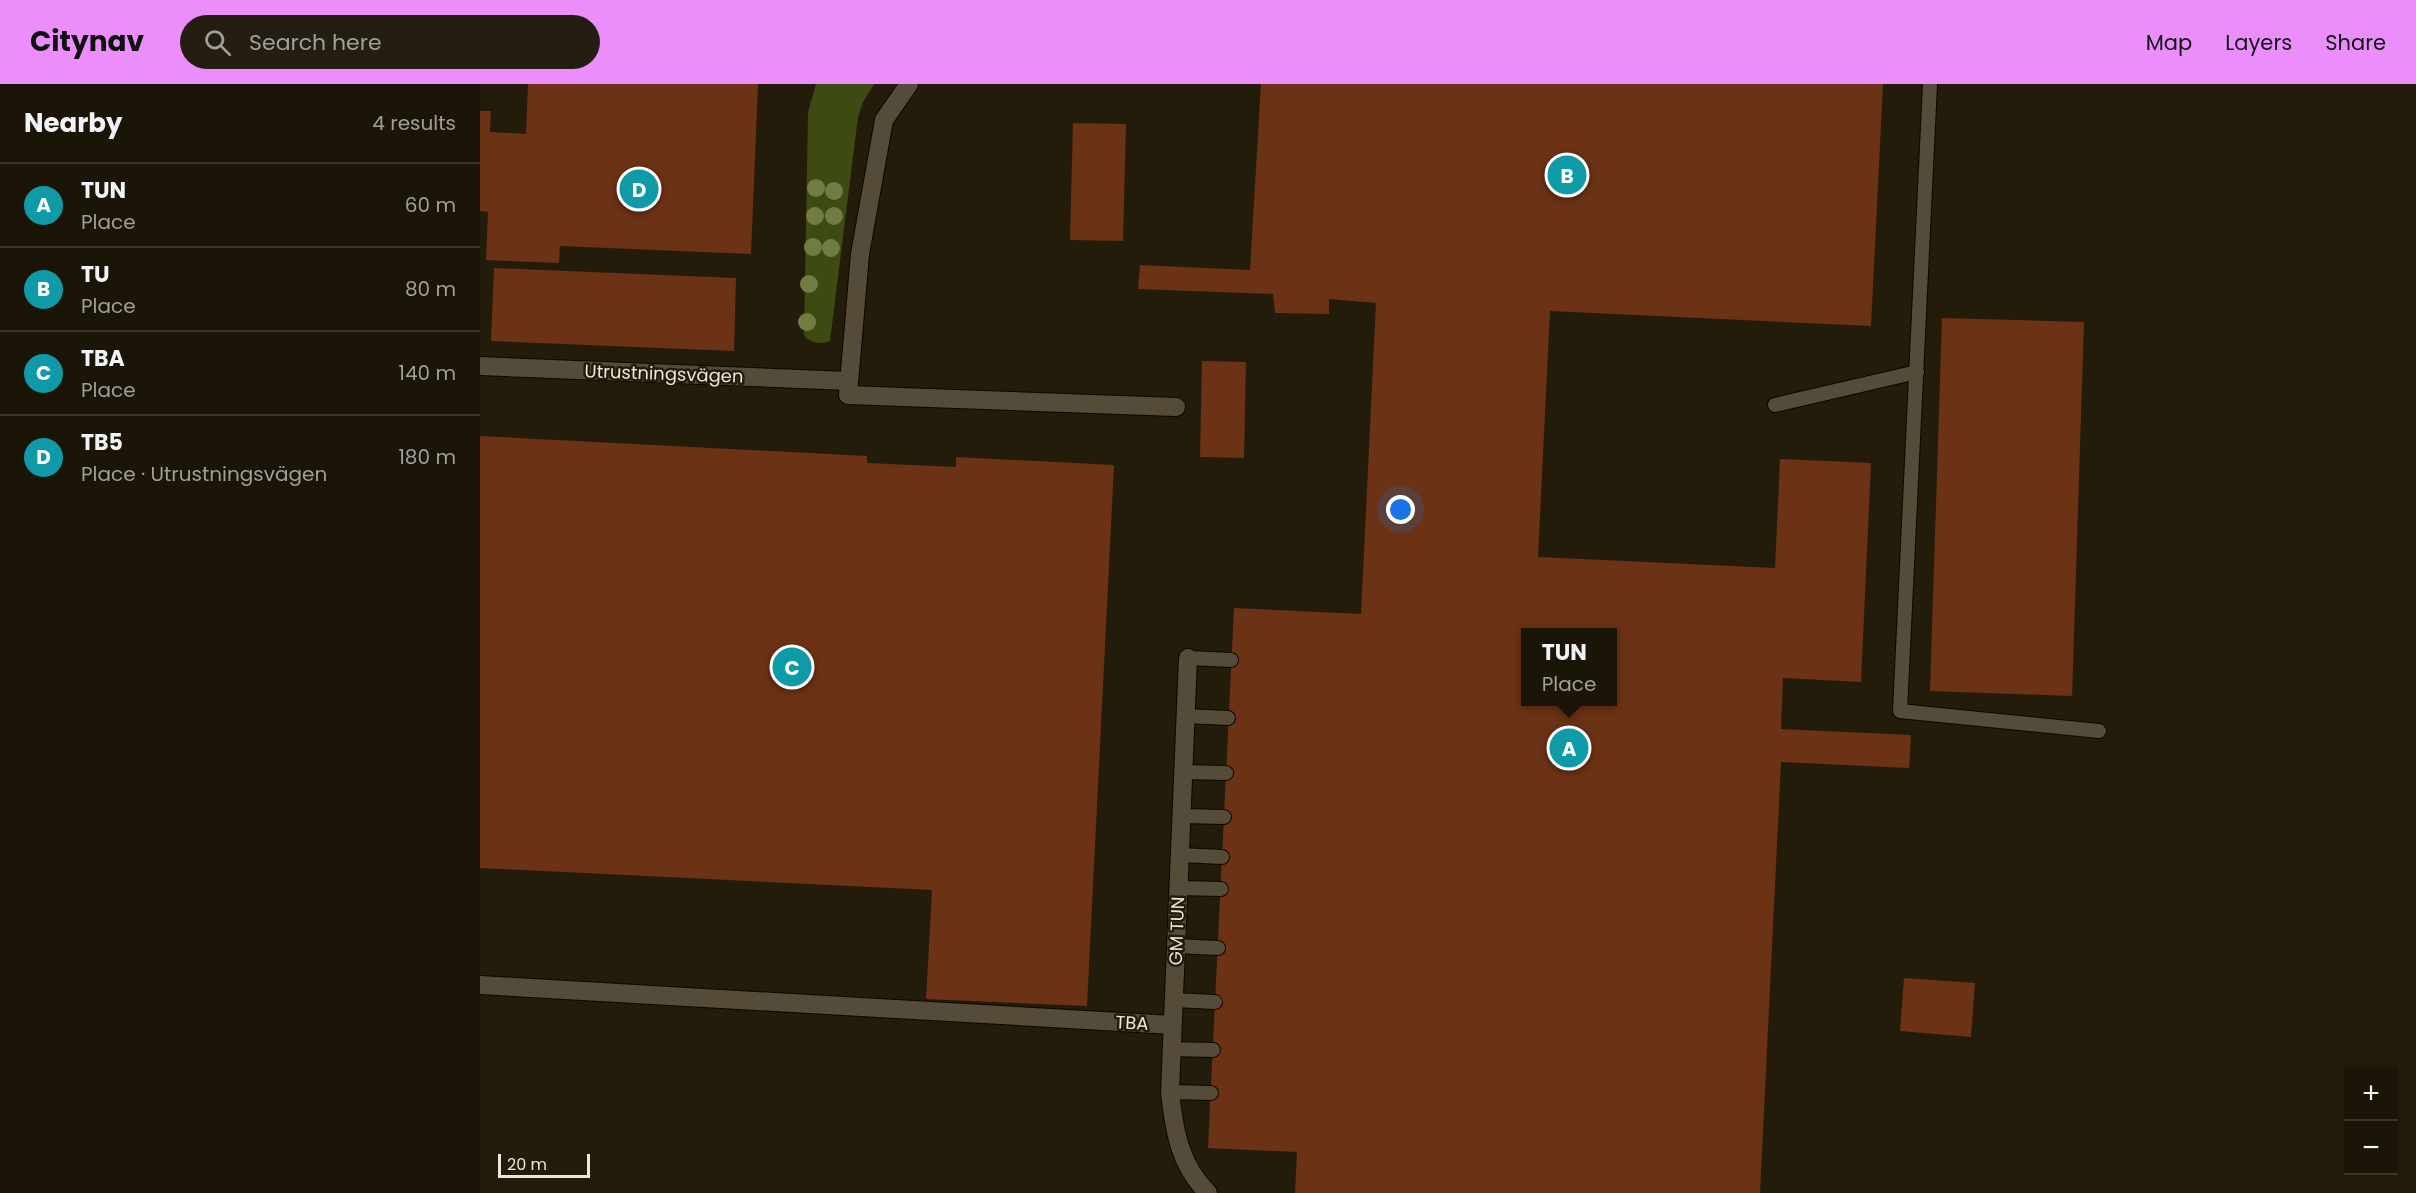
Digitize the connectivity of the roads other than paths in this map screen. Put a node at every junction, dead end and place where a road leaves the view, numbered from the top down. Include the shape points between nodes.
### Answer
1 (909, 84) edge
2 (1930, 84) edge
3 (480, 366) edge
4 (1917, 372) junction
5 (848, 388) junction
6 (1774, 405) dead end
7 (1176, 407) dead end
8 (1188, 658) joint
9 (1231, 660) dead end
10 (1186, 716) junction
11 (1228, 718) dead end
12 (2099, 731) dead end
13 (1184, 772) junction
14 (1226, 773) dead end
15 (1182, 816) junction
16 (1224, 817) dead end
17 (1180, 855) junction
18 (1222, 857) dead end
19 (1179, 888) junction
20 (1221, 889) dead end
21 (1176, 946) junction
22 (1218, 948) dead end
23 (480, 986) edge
24 (1174, 1000) junction
25 (1215, 1002) dead end
26 (1172, 1025) junction
27 (1172, 1049) junction
28 (1213, 1050) dead end
29 (1170, 1092) junction
30 (1211, 1093) dead end
31 (1208, 1193) edge

1 - 5 street via 884,120 860,255
2 - 4 lane
3 - 5 street, Utrustningsvägen
4 - 6 lane
4 - 12 lane via 1900,711
5 - 7 street, Utrustningsvägen
8 - 9 lane
8 - 10 street, GM TUN
10 - 11 lane
10 - 13 street, GM TUN
13 - 14 lane
13 - 15 street, GM TUN
15 - 16 lane
15 - 17 street, GM TUN
17 - 18 lane
17 - 19 street, GM TUN
19 - 20 lane
19 - 21 street, GM TUN
21 - 22 lane
21 - 24 street, GM TUN
23 - 26 street, TBA
24 - 25 lane
24 - 26 street, GM TUN
26 - 27 street, GM TUN
27 - 28 lane
27 - 29 street, GM TUN
29 - 30 lane
29 - 31 street, GM TUN via 1180,1150 1196,1181

